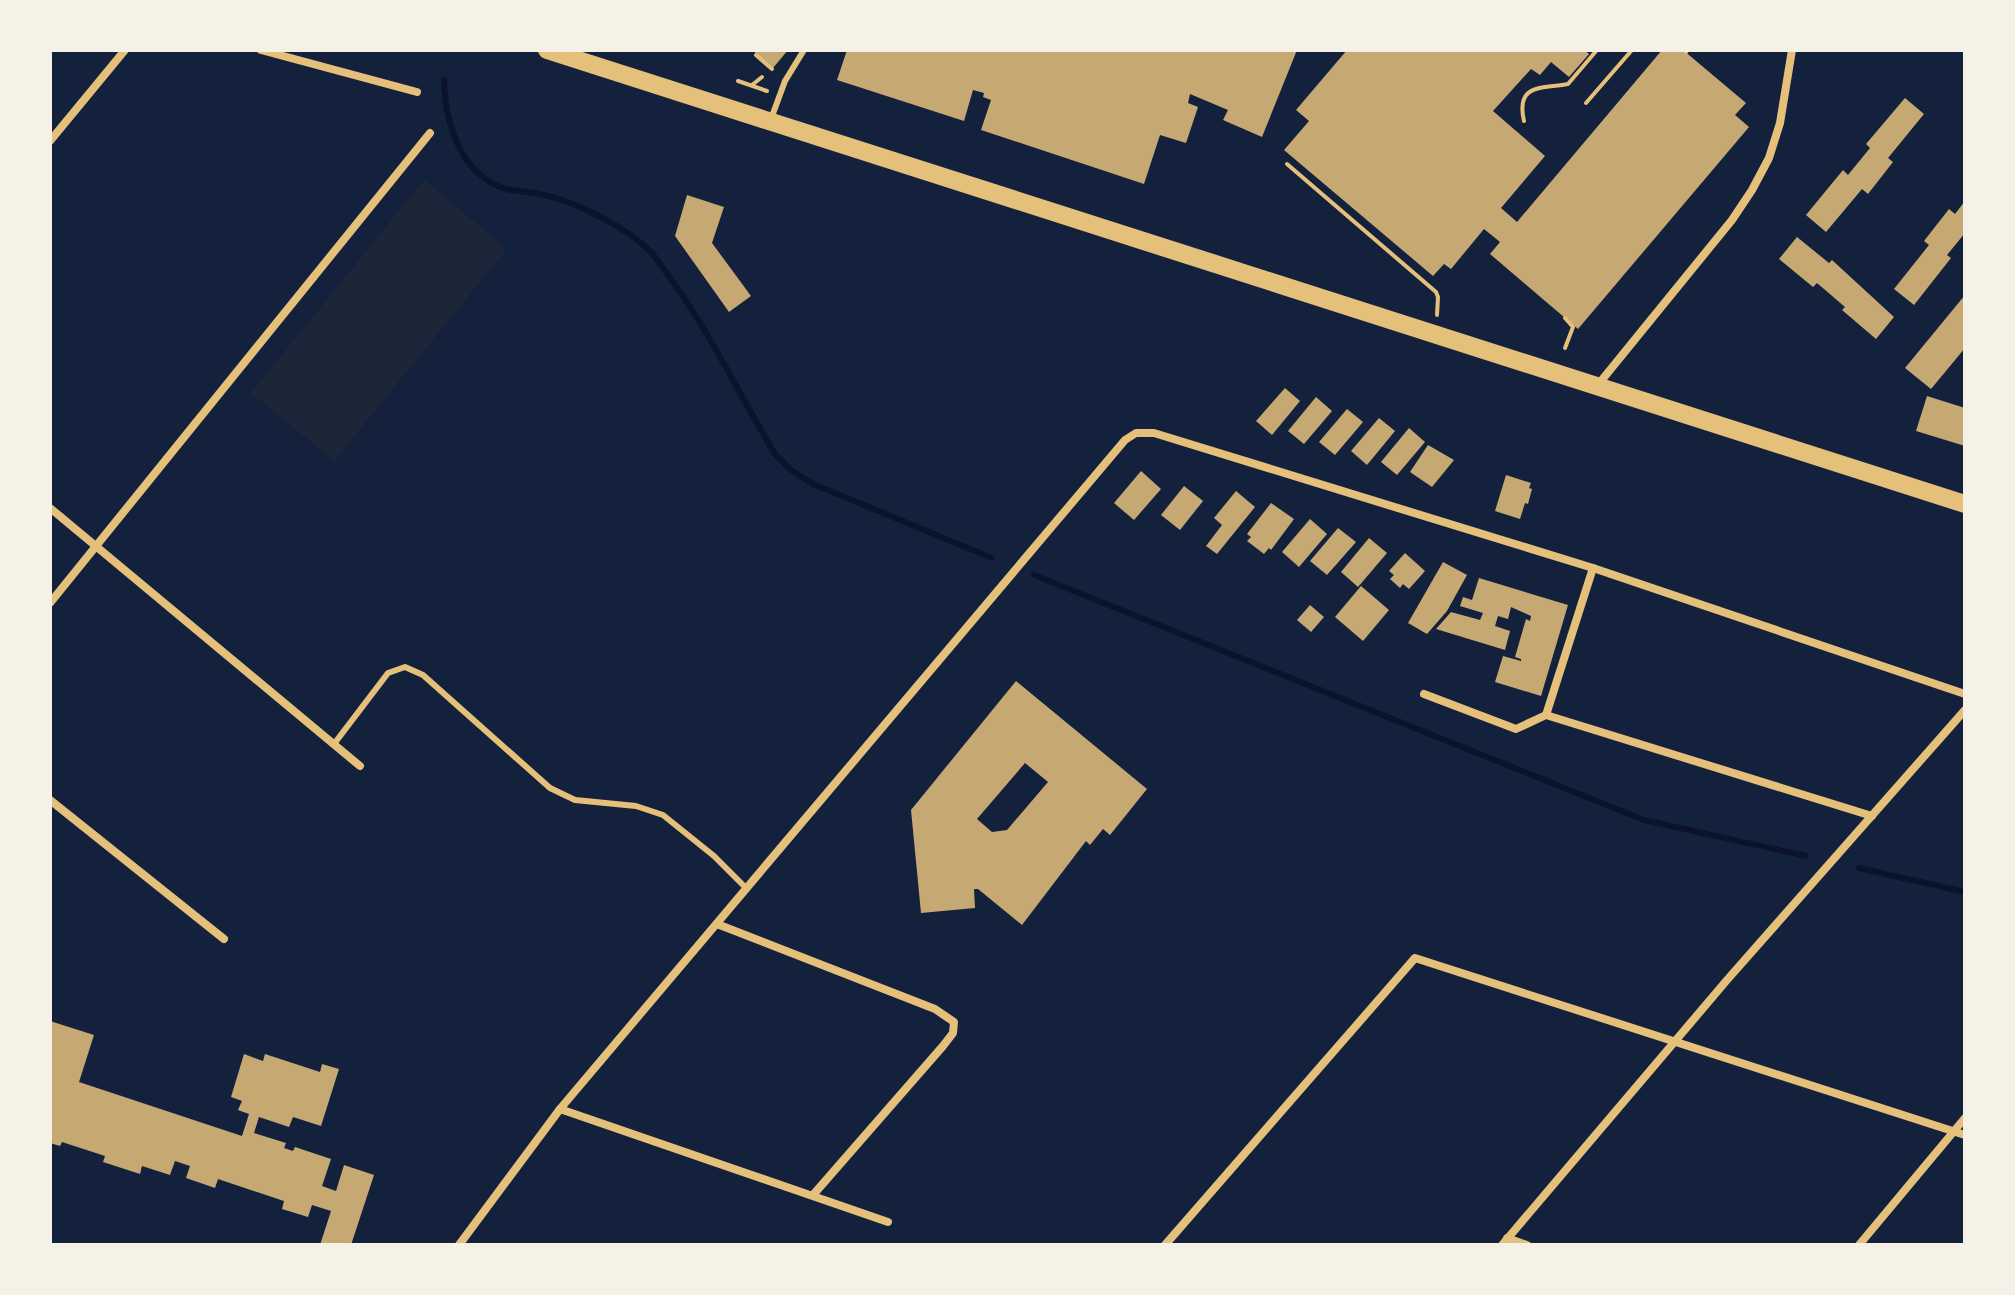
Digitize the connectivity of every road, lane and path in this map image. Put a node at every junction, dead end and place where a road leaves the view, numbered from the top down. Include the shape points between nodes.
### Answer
1 (125, 50) edge
2 (261, 50) edge
3 (547, 50) edge
4 (804, 50) edge
5 (1597, 50) edge
6 (1632, 50) edge
7 (1792, 50) edge
8 (756, 55) dead end
9 (772, 69) dead end
10 (762, 77) dead end
11 (738, 81) dead end
12 (752, 85) junction
13 (767, 91) dead end
14 (417, 92) dead end
15 (1586, 103) dead end
16 (770, 121) junction
17 (1524, 121) dead end
18 (430, 133) dead end
19 (50, 141) edge
20 (1287, 164) dead end
21 (1437, 315) dead end
22 (1565, 318) dead end
23 (1565, 348) dead end
24 (1596, 386) junction
25 (1965, 504) edge
26 (50, 508) edge
27 (96, 546) junction
28 (1593, 568) junction
29 (50, 603) edge
30 (1424, 694) dead end
31 (1965, 694) edge
32 (1965, 710) edge
33 (1546, 715) junction
34 (334, 744) junction
35 (360, 766) dead end
36 (50, 800) edge
37 (1872, 816) junction
38 (747, 889) junction
39 (717, 924) junction
40 (224, 939) dead end
41 (1675, 1042) junction
42 (560, 1109) junction
43 (1965, 1118) edge
44 (1954, 1132) junction
45 (1965, 1135) edge
46 (813, 1195) junction
47 (888, 1222) dead end
48 (1505, 1242) edge
49 (459, 1245) edge
50 (1165, 1245) edge
51 (1527, 1245) edge
52 (1859, 1245) edge

1 - 19 street
2 - 14 street
3 - 16 main road
4 - 16 lane
5 - 17 path via 1568,84 1531,91 1522,106
6 - 15 path
7 - 24 street via 1780,123 1752,190
8 - 9 path
10 - 12 path
11 - 12 path
12 - 13 path
16 - 24 main road
18 - 27 street
20 - 21 path via 1436,292
22 - 23 path via 1573,327
24 - 25 main road
26 - 27 street
27 - 29 street
27 - 34 street
28 - 31 street
28 - 33 street
28 - 38 street via 1154,433 1136,433
30 - 33 street via 1516,729
32 - 37 street
33 - 37 street
34 - 35 street
34 - 38 lane via 388,673 405,667 423,675 550,788 575,800 636,806 663,815
36 - 40 street
37 - 41 street
38 - 39 street
39 - 42 street
39 - 46 street via 935,1009 954,1022 943,1046
41 - 44 street
41 - 48 street
41 - 50 street via 1415,958
42 - 46 street
42 - 49 street
43 - 44 street
44 - 45 street
44 - 52 street
46 - 47 street
48 - 51 street

